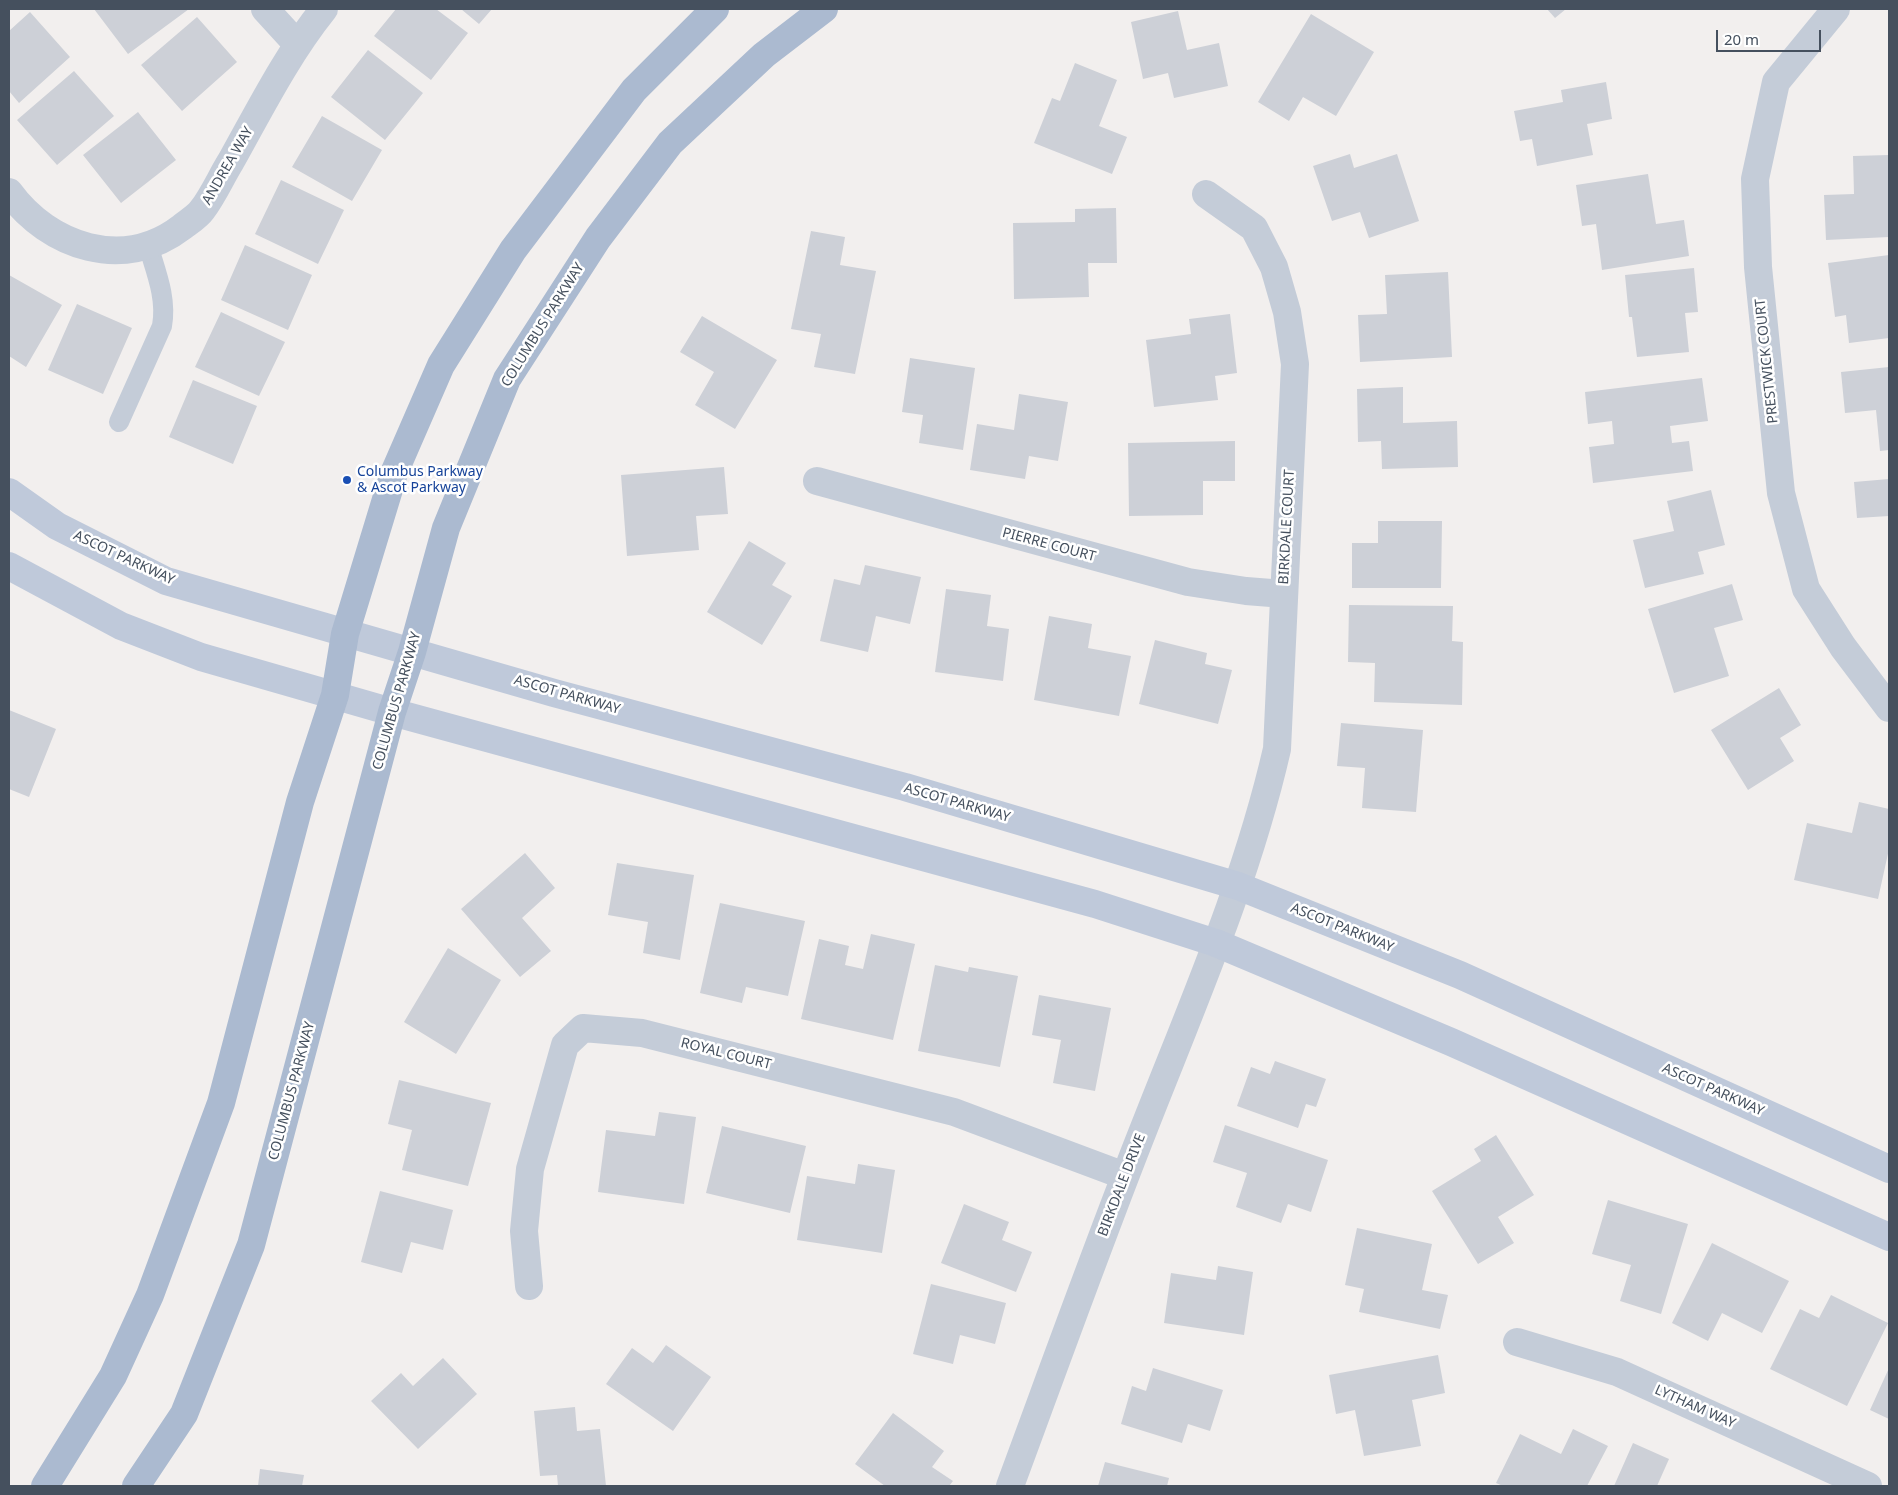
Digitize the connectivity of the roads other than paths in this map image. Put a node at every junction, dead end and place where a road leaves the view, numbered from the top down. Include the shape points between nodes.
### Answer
1 (265, 9) edge
2 (324, 9) edge
3 (715, 9) edge
4 (824, 9) edge
5 (1836, 9) edge
6 (297, 44) junction
7 (9, 192) edge
8 (1206, 194) dead end
9 (148, 245) junction
10 (119, 422) dead end
11 (817, 481) dead end
12 (9, 492) edge
13 (9, 566) edge
14 (1284, 594) junction
15 (345, 634) junction
16 (412, 652) junction
17 (335, 694) junction
18 (1889, 708) edge
19 (392, 712) junction
20 (1238, 886) junction
21 (1216, 943) junction
22 (1889, 1169) edge
23 (1125, 1176) junction
24 (1889, 1237) edge
25 (529, 1286) dead end
26 (1517, 1342) dead end
27 (45, 1486) edge
28 (136, 1486) edge
29 (1010, 1486) edge
30 (1868, 1486) edge

1 - 6 street
2 - 6 street, ANDREA WAY
3 - 15 main road via 634,90 512,250 441,365 394,473
4 - 16 main road, COLUMBUS PARKWAY via 764,55 670,143 598,238 527,347 507,379 446,528
5 - 18 street, PRESTWICK COURT via 1776,82 1755,179 1758,267 1781,493 1806,589
6 - 9 street, ANDREA WAY via 202,212 172,235
7 - 9 street, ANDREA WAY via 34,220 69,242 96,250
8 - 14 street, BIRKDALE COURT via 1254,228 1274,267 1287,312 1295,364
9 - 10 lane via 163,296 162,326
11 - 14 street, PIERRE COURT via 1188,582
12 - 15 main road, ASCOT PARKWAY via 57,526 166,581
13 - 17 main road via 130,630 201,657
14 - 20 street, BIRKDALE COURT via 1277,749
15 - 16 main road, ASCOT PARKWAY
15 - 17 main road
16 - 19 main road, COLUMBUS PARKWAY
16 - 20 main road, ASCOT PARKWAY via 905,787
17 - 19 main road
17 - 27 main road via 300,802 221,1104 150,1294 113,1376
19 - 21 main road via 1095,904
19 - 28 main road, COLUMBUS PARKWAY via 251,1245 184,1414
20 - 21 street, BIRKDALE DRIVE
20 - 22 main road, ASCOT PARKWAY via 1460,975
21 - 23 street, BIRKDALE DRIVE
21 - 24 main road via 1451,1042
23 - 25 street, ROYAL COURT via 954,1112 642,1033 583,1028 565,1045 530,1169 524,1230
23 - 29 street, BIRKDALE DRIVE
26 - 30 street, LYTHAM WAY via 1617,1372

